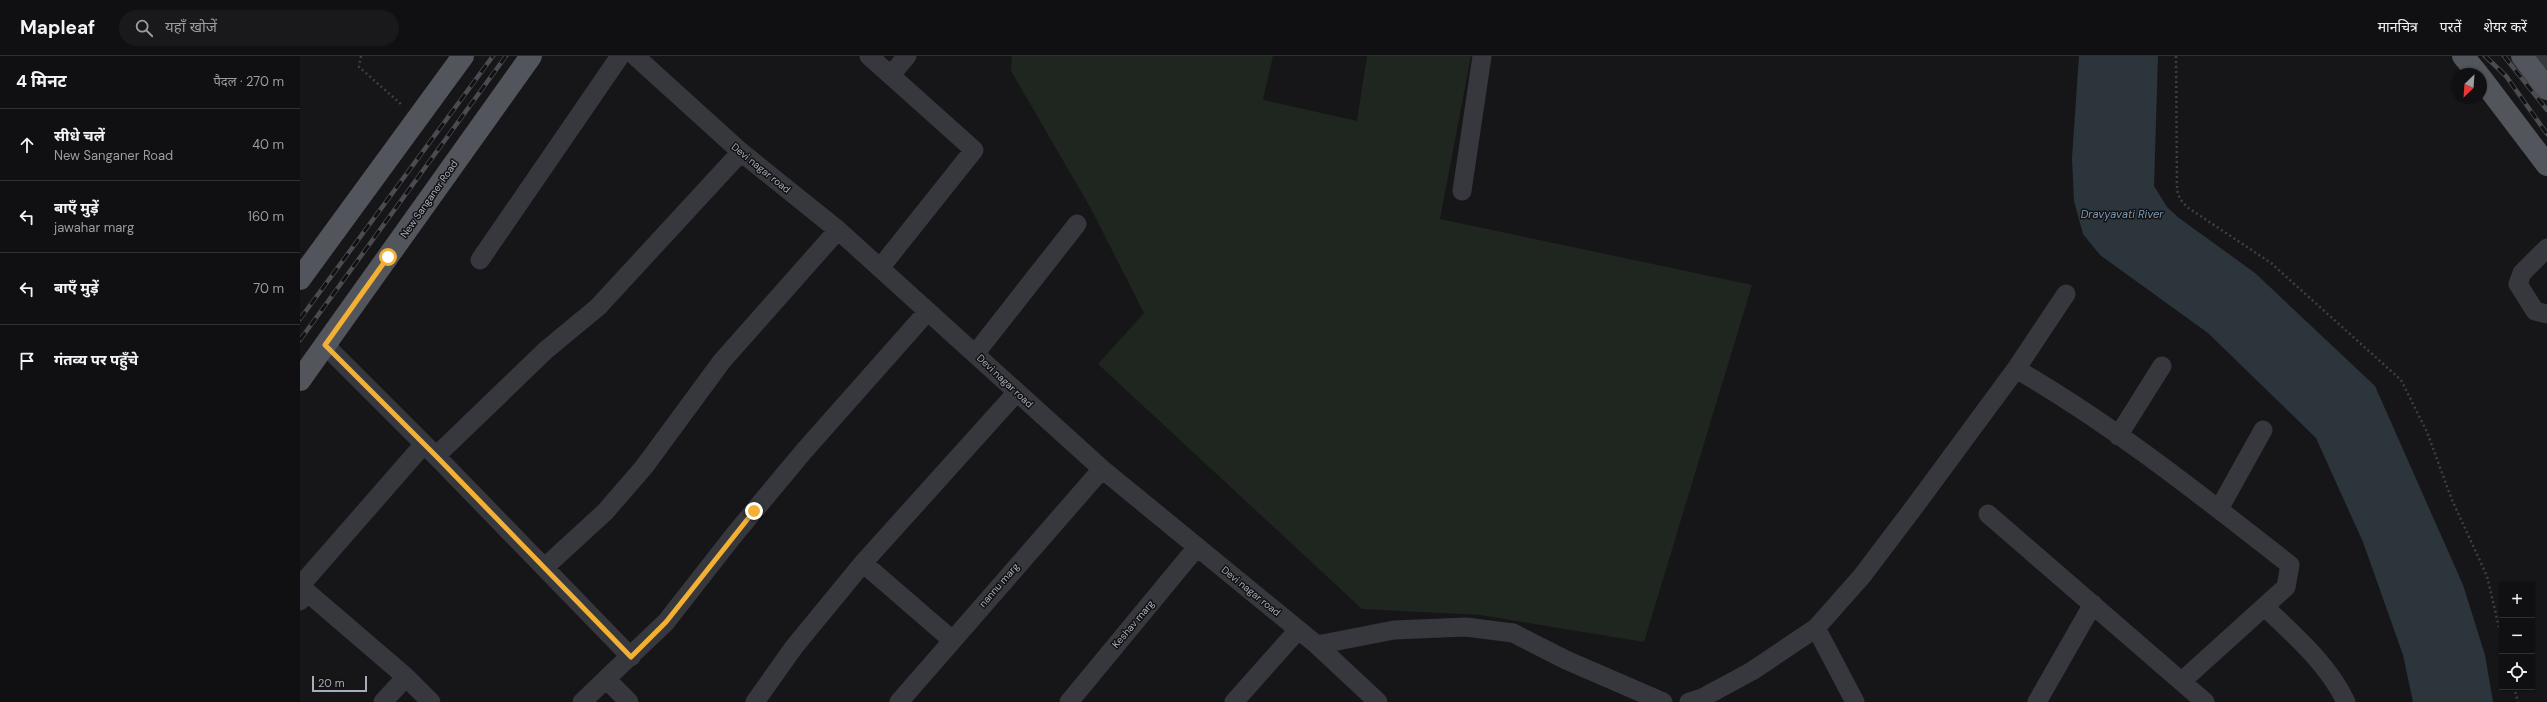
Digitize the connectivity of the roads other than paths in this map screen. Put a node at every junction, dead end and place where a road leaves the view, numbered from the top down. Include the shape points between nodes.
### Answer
1 (464, 56) edge
2 (531, 56) edge
3 (620, 56) edge
4 (635, 56) edge
5 (869, 56) edge
6 (907, 56) edge
7 (1482, 56) edge
8 (2463, 56) edge
9 (2522, 56) edge
10 (2542, 56) edge
11 (2547, 61) edge
12 (2473, 68) edge
13 (891, 76) junction
14 (2487, 86) edge
15 (2547, 89) edge
16 (741, 152) junction
17 (2547, 165) edge
18 (1462, 191) dead end
19 (1076, 224) dead end
20 (838, 230) junction
21 (2547, 248) edge
22 (480, 260) dead end
23 (880, 268) junction
24 (300, 279) edge
25 (2066, 294) dead end
26 (928, 311) junction
27 (2547, 314) edge
28 (325, 345) junction
29 (975, 354) junction
30 (2162, 366) dead end
31 (2016, 369) junction
32 (300, 380) edge
33 (1017, 392) junction
34 (2263, 430) dead end
35 (2118, 436) junction
36 (430, 450) junction
37 (1102, 469) junction
38 (2219, 509) junction
39 (1988, 514) dead end
40 (1197, 547) junction
41 (863, 563) junction
42 (545, 567) junction
43 (302, 591) edge
44 (2093, 604) junction
45 (2265, 607) junction
46 (1816, 628) junction
47 (1298, 630) junction
48 (952, 640) junction
49 (1317, 645) junction
50 (631, 657) junction
51 (406, 677) junction
52 (606, 679) junction
53 (2182, 681) junction
54 (1632, 695) edge
55 (383, 702) edge
56 (431, 702) edge
57 (582, 702) edge
58 (629, 702) edge
59 (756, 702) edge
60 (899, 702) edge
61 (1069, 702) edge
62 (1234, 702) edge
63 (1378, 702) edge
64 (1663, 702) edge
65 (1689, 702) edge
66 (1855, 702) edge
67 (2037, 702) edge
68 (2205, 702) edge
69 (2346, 702) edge

1 - 24 main road
2 - 28 main road, New Sanganer Road
3 - 22 street
4 - 16 street, Devi nagar road
5 - 13 street
6 - 13 street
7 - 18 street
8 - 12 main road
9 - 15 main road
10 - 11 street
13 - 23 street via 974,150
14 - 17 main road
16 - 20 street, Devi nagar road
16 - 36 street via 598,306
19 - 29 street
20 - 23 street, Devi nagar road
20 - 42 street via 722,361 644,467 614,501
21 - 27 street via 2522,273 2518,284 2536,311
23 - 26 street, Devi nagar road
25 - 31 street
26 - 29 street, Devi nagar road
26 - 50 street via 804,451 666,622
28 - 32 main road, New Sanganer Road
28 - 36 street
29 - 33 street, Devi nagar road
30 - 35 street
31 - 35 street via 2064,396
31 - 46 street via 1862,576
33 - 37 street, Devi nagar road
33 - 41 street
34 - 38 street
35 - 38 street
36 - 42 street
36 - 43 street
37 - 40 street, Devi nagar road
37 - 48 street, nannu marg
38 - 45 street via 2290,565 2286,587
39 - 44 street
40 - 47 street, Devi nagar road
40 - 61 street, Keshav marg
41 - 48 street
41 - 59 street via 794,647
42 - 50 street
43 - 51 street
44 - 53 street
44 - 67 street
45 - 53 street
45 - 69 street via 2319,661 2338,686
46 - 65 street via 1752,671 1702,698
46 - 66 street
47 - 49 street, Devi nagar road
47 - 62 street
48 - 60 street, nannu marg
49 - 54 street via 1394,630 1466,627 1513,633
49 - 63 street, Devi nagar road
50 - 52 street
51 - 55 street
51 - 56 street
52 - 57 street
52 - 58 street
53 - 68 street
54 - 64 street

